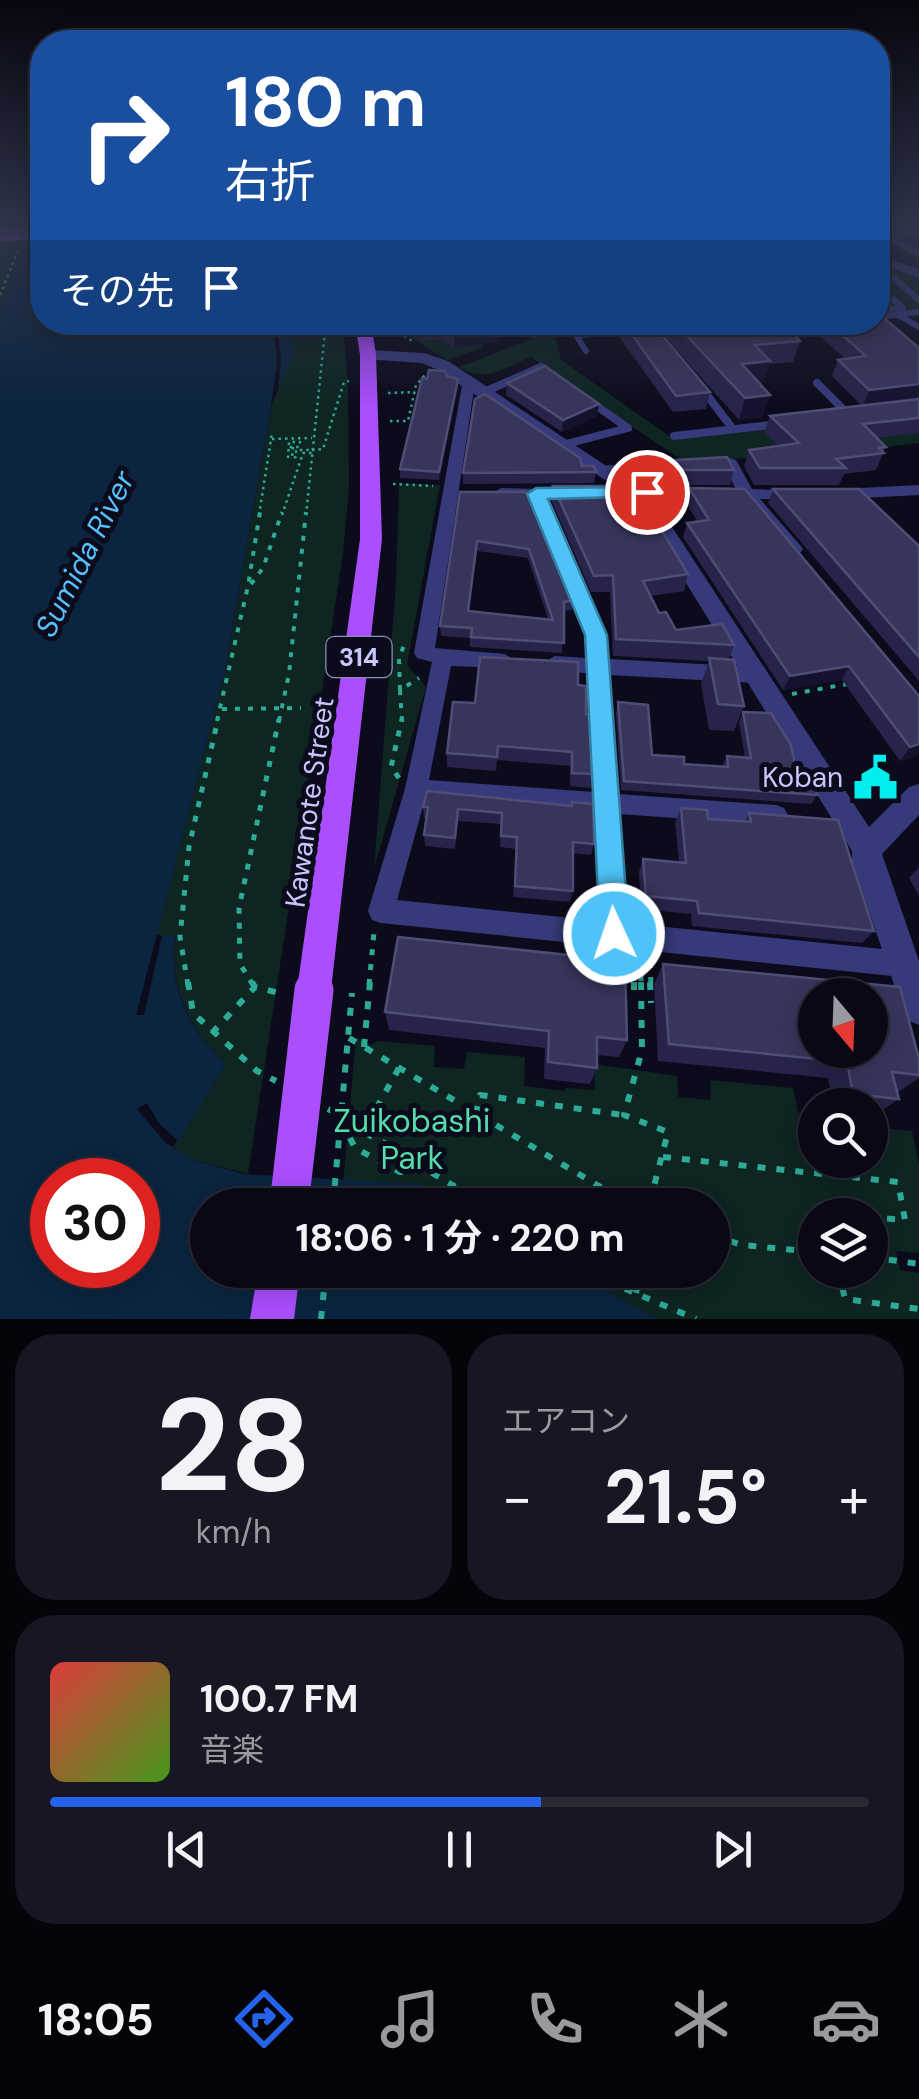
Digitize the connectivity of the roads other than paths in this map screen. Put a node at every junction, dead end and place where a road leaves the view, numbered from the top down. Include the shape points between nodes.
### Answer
1 (890, 296) edge
2 (890, 297) edge
3 (916, 297) edge
4 (890, 309) edge
5 (919, 312) edge
6 (898, 315) junction
7 (890, 316) edge
8 (919, 328) edge
9 (364, 335) edge
10 (576, 335) edge
11 (586, 351) dead end
12 (368, 355) junction
13 (555, 378) edge
14 (689, 382) edge
15 (817, 383) dead end
16 (475, 388) junction
17 (584, 398) edge
18 (866, 413) edge
19 (849, 415) junction
20 (830, 418) edge
21 (791, 422) edge
22 (733, 429) junction
23 (674, 436) dead end
24 (562, 445) junction
25 (601, 471) junction
26 (919, 490) edge
27 (636, 493) junction
28 (458, 494) junction
29 (536, 494) junction
30 (748, 494) junction
31 (806, 564) edge
32 (442, 658) junction
33 (600, 667) junction
34 (756, 675) junction
35 (410, 784) junction
36 (919, 796) edge
37 (608, 801) junction
38 (791, 817) edge
39 (867, 849) junction
40 (614, 934) junction
41 (902, 964) junction
42 (919, 1008) edge
43 (290, 1188) edge
44 (276, 1288) edge
45 (272, 1319) edge

1 - 3 lane
2 - 4 lane via 902,308
5 - 6 lane
6 - 7 lane
6 - 8 lane
9 - 12 main road, Kawanote Street / 314
10 - 11 lane
12 - 16 street via 424,358
12 - 43 main road, Kawanote Street / 314, bridge via 371,539 300,992
13 - 16 lane via 541,367
14 - 22 lane
15 - 19 lane
16 - 24 street
16 - 28 street
17 - 24 lane via 628,428
18 - 19 lane
19 - 20 lane
21 - 22 lane
22 - 23 lane
24 - 25 street
25 - 27 street
25 - 30 street via 730,463
26 - 30 street via 864,500
27 - 29 street
27 - 30 street
27 - 34 street
28 - 29 street
28 - 32 street via 424,653
29 - 33 street via 596,635
30 - 31 street
32 - 33 street
32 - 35 street
33 - 34 street
33 - 37 street
34 - 39 street via 839,821
35 - 37 street
35 - 40 street via 381,911
36 - 39 street
37 - 38 street
37 - 40 street
39 - 41 street via 873,887
40 - 41 street
41 - 42 street
44 - 45 main road

